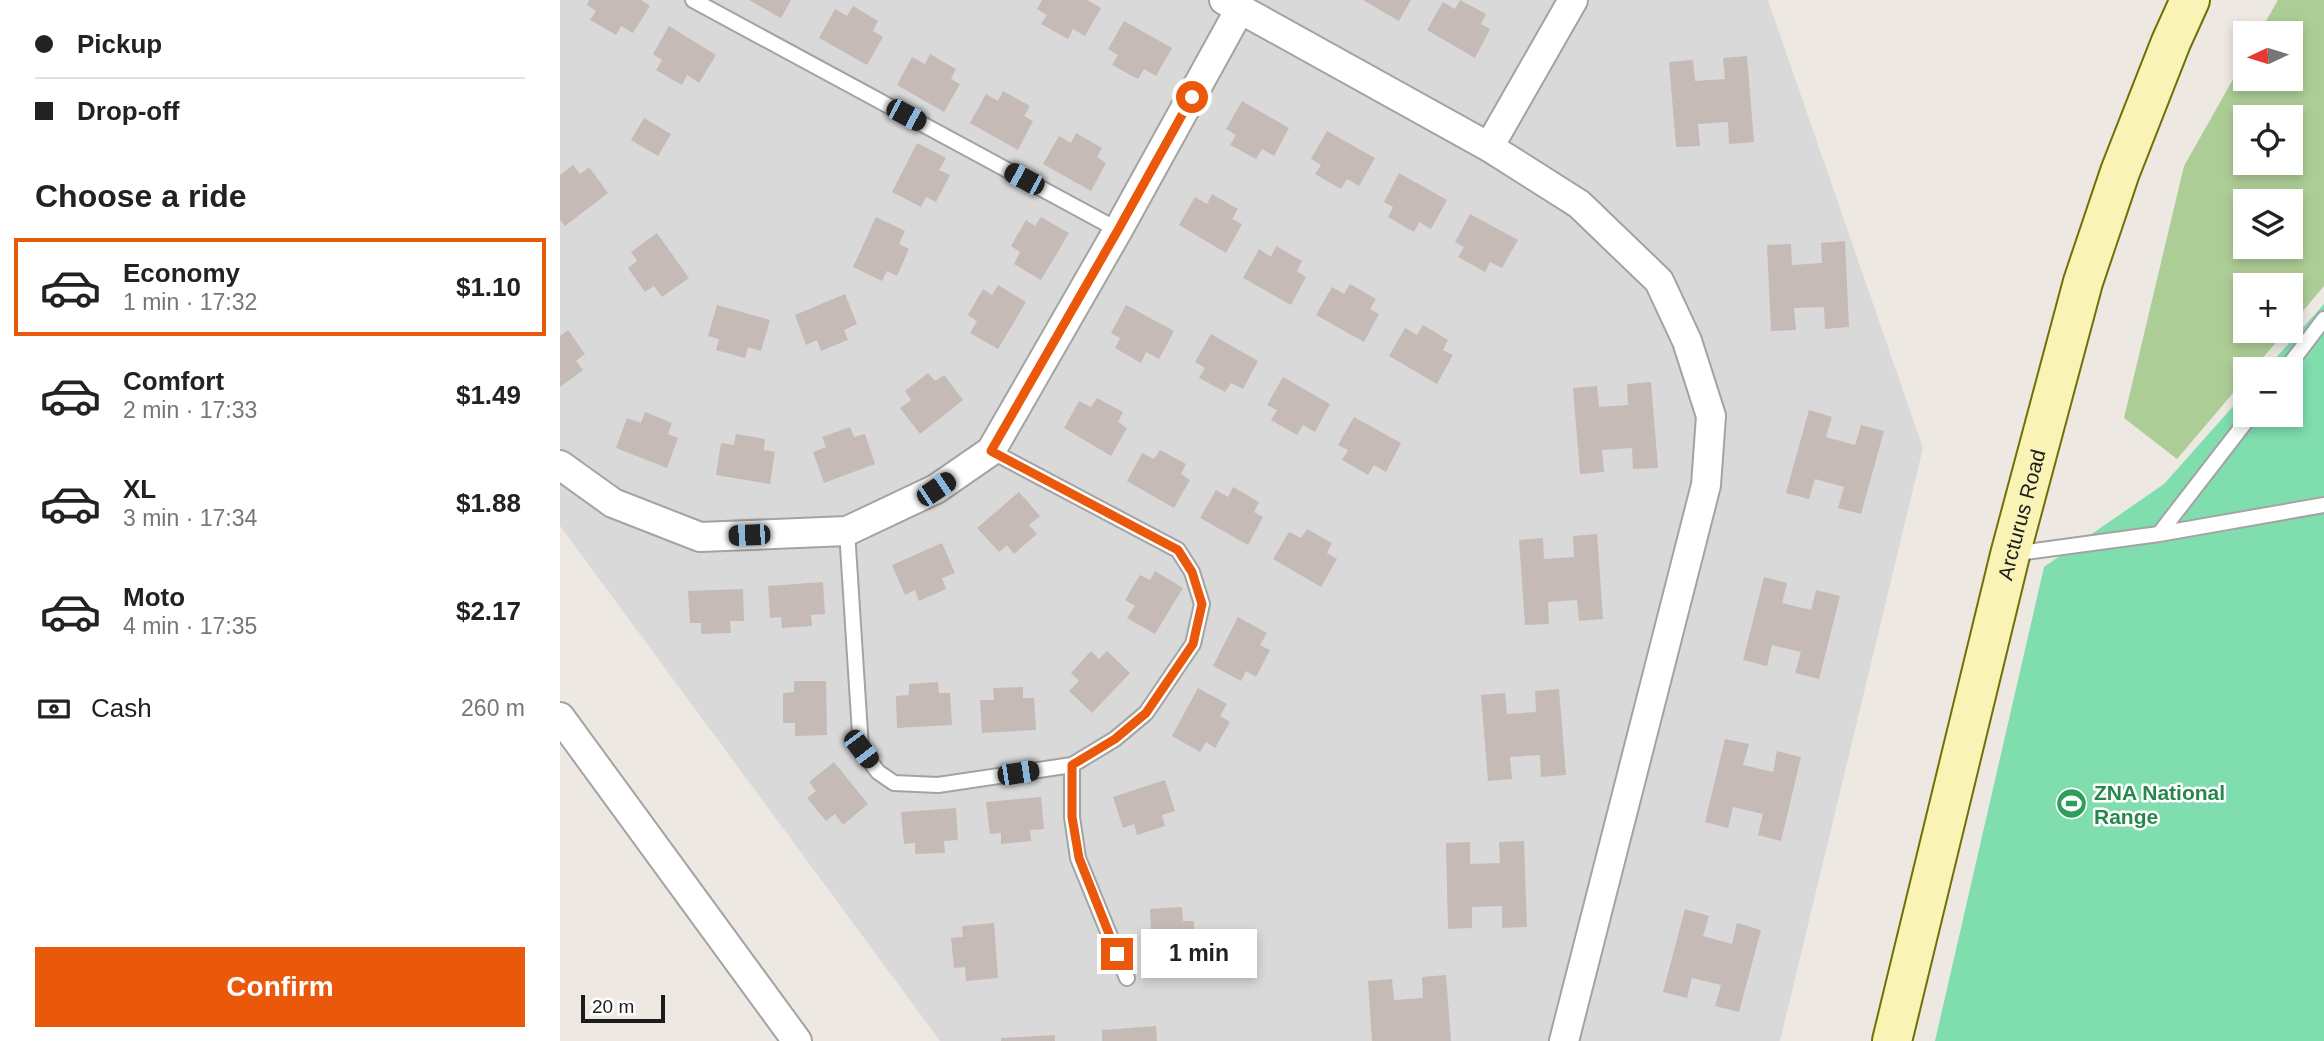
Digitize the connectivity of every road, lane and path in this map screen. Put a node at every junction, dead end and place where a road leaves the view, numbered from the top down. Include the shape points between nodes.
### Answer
1 (693, 0) edge
2 (1573, 0) edge
3 (2190, 0) edge
4 (1232, 4) edge
5 (1489, 147) junction
6 (1118, 230) junction
7 (2324, 319) edge
8 (2295, 357) edge
9 (2242, 427) edge
10 (991, 451) junction
11 (560, 465) edge
12 (2324, 505) edge
13 (847, 531) junction
14 (2159, 534) junction
15 (2010, 555) junction
16 (560, 717) edge
17 (1072, 765) junction
18 (1127, 978) dead end
19 (797, 1041) edge
20 (1564, 1041) edge
21 (1892, 1041) edge

1 - 6 lane
2 - 5 street
3 - 15 main road, Arcturus Road via 2120,172 2082,282
4 - 5 street
4 - 6 street
5 - 20 street via 1580,204 1659,281 1687,341 1711,416 1706,485
6 - 10 street
7 - 8 lane
9 - 14 lane
10 - 13 street via 936,489
10 - 17 lane via 1178,550 1192,572 1202,604 1193,644 1146,713
11 - 13 street via 613,503 700,537
12 - 14 lane
13 - 17 lane via 861,749 878,772 894,783 938,785
14 - 15 lane
15 - 21 main road, Arcturus Road
16 - 19 street
17 - 18 lane via 1072,817 1079,858

